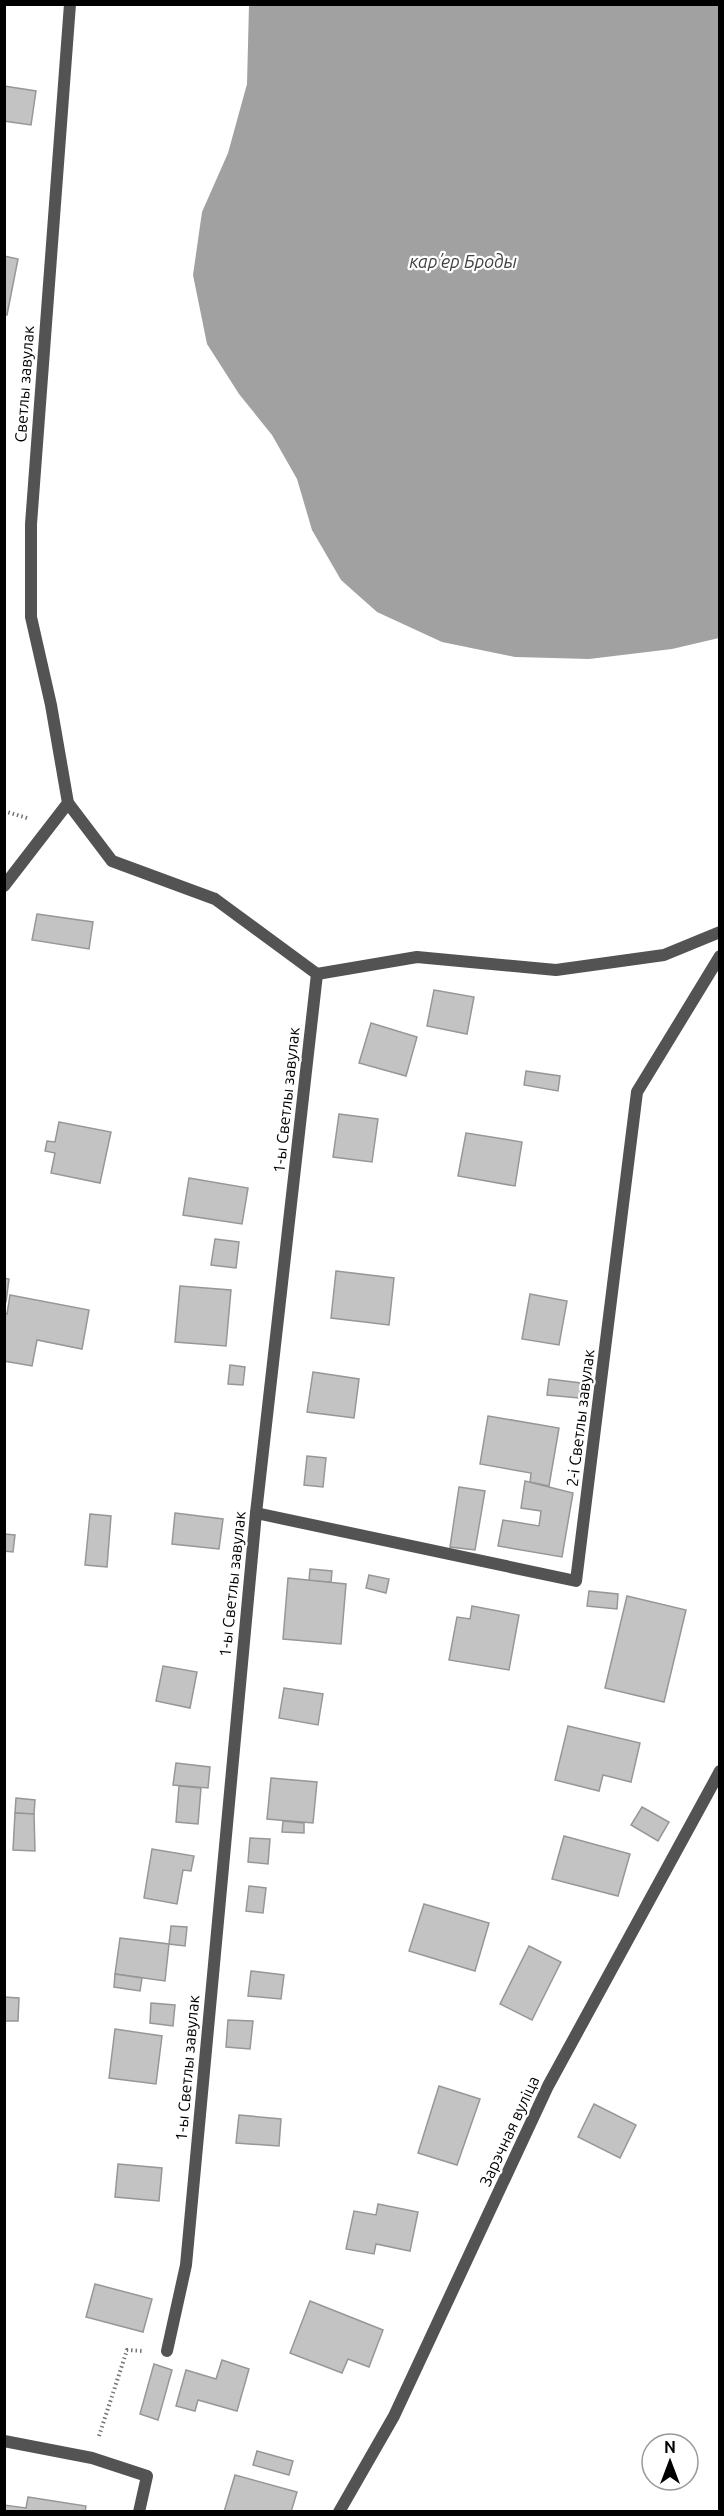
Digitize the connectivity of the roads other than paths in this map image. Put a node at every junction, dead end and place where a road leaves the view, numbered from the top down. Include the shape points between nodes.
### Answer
1 (70, 4) edge
2 (68, 803) junction
3 (4, 886) edge
4 (720, 932) edge
5 (720, 956) edge
6 (317, 974) junction
7 (256, 1513) junction
8 (720, 1771) edge
9 (168, 2351) road end
10 (4, 2441) edge
11 (139, 2511) edge
12 (339, 2511) edge

1 - 2 street, Светлы завулак via 31,524 31,617
2 - 3 street
2 - 6 street via 112,861 215,899
4 - 6 street via 664,955 556,970 417,957
5 - 7 street, 2-і Светлы завулак via 637,1092 576,1581
6 - 7 street, 1-ы Светлы завулак
7 - 9 street, 1-ы Светлы завулак via 186,2265
8 - 12 street, Зарэчная вуліца via 548,2086 394,2416
10 - 11 street via 92,2458 147,2476

